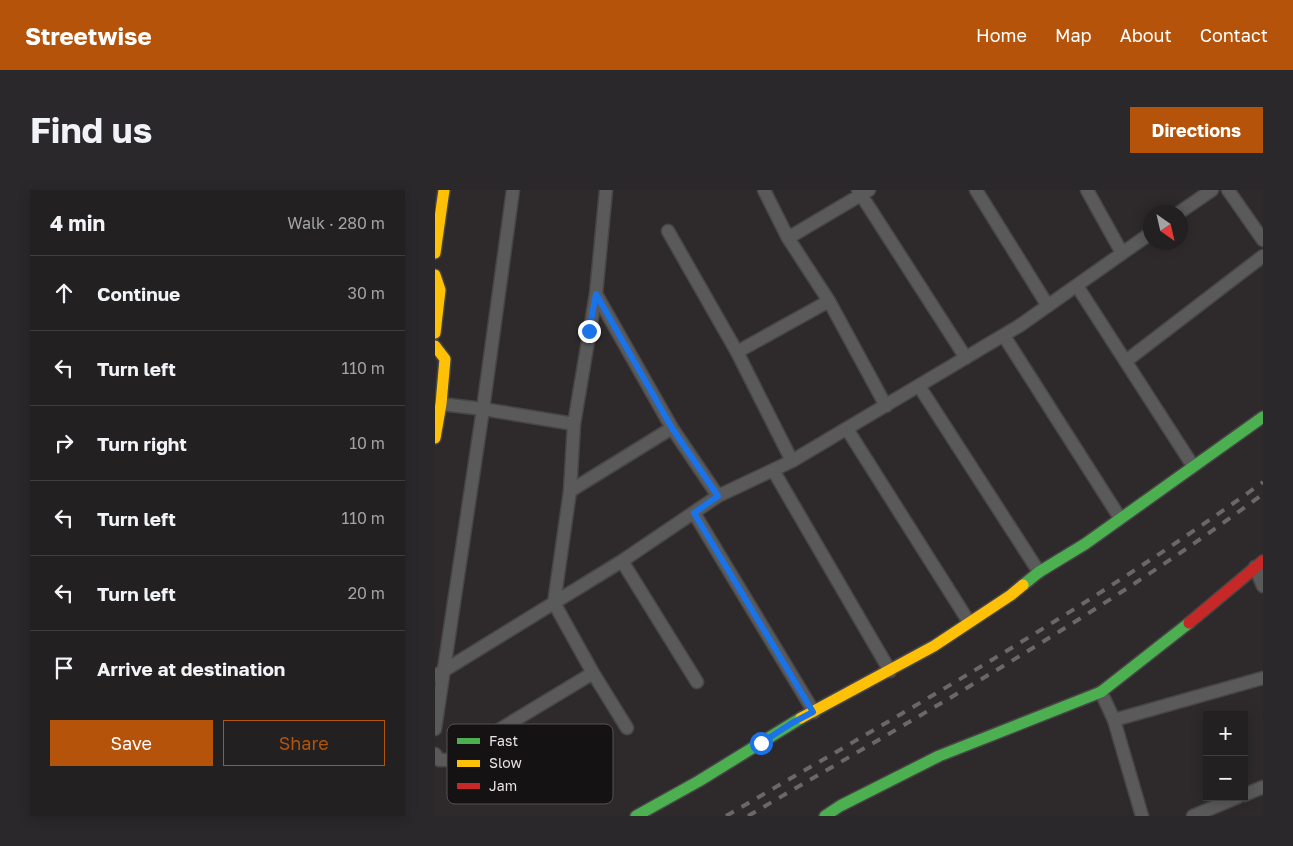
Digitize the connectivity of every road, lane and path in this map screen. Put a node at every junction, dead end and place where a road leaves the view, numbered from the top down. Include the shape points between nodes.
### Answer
1 (444, 190) edge
2 (513, 190) edge
3 (606, 190) edge
4 (764, 190) edge
5 (976, 190) edge
6 (1087, 190) edge
7 (1212, 190) edge
8 (1228, 190) edge
9 (863, 192) edge
10 (1188, 206) edge
11 (667, 231) dead end
12 (789, 238) junction
13 (1143, 239) edge
14 (1263, 240) edge
15 (435, 253) edge
16 (1123, 253) junction
17 (1263, 256) edge
18 (435, 275) edge
19 (1077, 286) junction
20 (596, 294) junction
21 (829, 301) junction
22 (1048, 306) junction
23 (435, 333) edge
24 (1004, 336) junction
25 (435, 346) edge
26 (737, 352) junction
27 (966, 358) junction
28 (1126, 361) junction
29 (919, 386) junction
30 (441, 404) junction
31 (886, 406) junction
32 (483, 409) junction
33 (1263, 417) edge
34 (574, 424) junction
35 (672, 428) junction
36 (847, 429) junction
37 (435, 438) edge
38 (792, 461) junction
39 (1193, 466) junction
40 (773, 470) junction
41 (570, 491) junction
42 (718, 496) junction
43 (694, 513) junction
44 (1120, 518) junction
45 (622, 561) junction
46 (1259, 564) edge
47 (1039, 572) junction
48 (1263, 586) edge
49 (555, 603) junction
50 (969, 622) junction
51 (890, 671) junction
52 (593, 673) junction
53 (439, 674) edge
54 (1263, 678) edge
55 (697, 682) dead end
56 (1101, 692) junction
57 (813, 712) junction
58 (1114, 720) junction
59 (509, 724) edge
60 (627, 728) dead end
61 (435, 729) edge
62 (435, 754) edge
63 (447, 760) edge
64 (1263, 787) edge
65 (1248, 793) edge
66 (1229, 801) edge
67 (842, 811) edge
68 (1139, 815) edge
69 (636, 816) edge
70 (825, 816) edge
71 (1193, 816) edge

1 - 15 street
2 - 32 street
3 - 20 street
4 - 12 street
5 - 22 street
6 - 16 street
7 - 10 street
8 - 14 street
9 - 12 street
9 - 27 street
11 - 26 street
12 - 21 street
13 - 16 street
16 - 19 street
17 - 28 street
18 - 23 street via 440,290
19 - 22 street
19 - 28 street
20 - 34 street
20 - 35 street
21 - 26 street
21 - 31 street
22 - 24 street
24 - 27 street
24 - 44 street
25 - 30 street via 445,359
26 - 38 street
27 - 29 street
28 - 39 street
29 - 31 street
29 - 47 street
30 - 32 street
30 - 37 street
31 - 36 street
32 - 34 street
32 - 53 street
33 - 39 street
34 - 41 street
35 - 41 street
35 - 42 street
36 - 38 street
36 - 50 street
38 - 40 street
39 - 44 street
40 - 42 street
40 - 51 street
41 - 49 street
42 - 43 street
43 - 45 street
43 - 57 street
44 - 47 street
45 - 49 street
45 - 55 street
46 - 48 street
46 - 56 street via 1166,643
47 - 50 street
49 - 52 street
49 - 53 street
50 - 51 street
51 - 57 street
52 - 59 street
52 - 60 street
53 - 61 street
54 - 58 street
56 - 58 street
56 - 67 street via 939,756
57 - 69 street
58 - 68 street
62 - 63 street via 439,760
64 - 65 street
66 - 71 street
67 - 70 street

